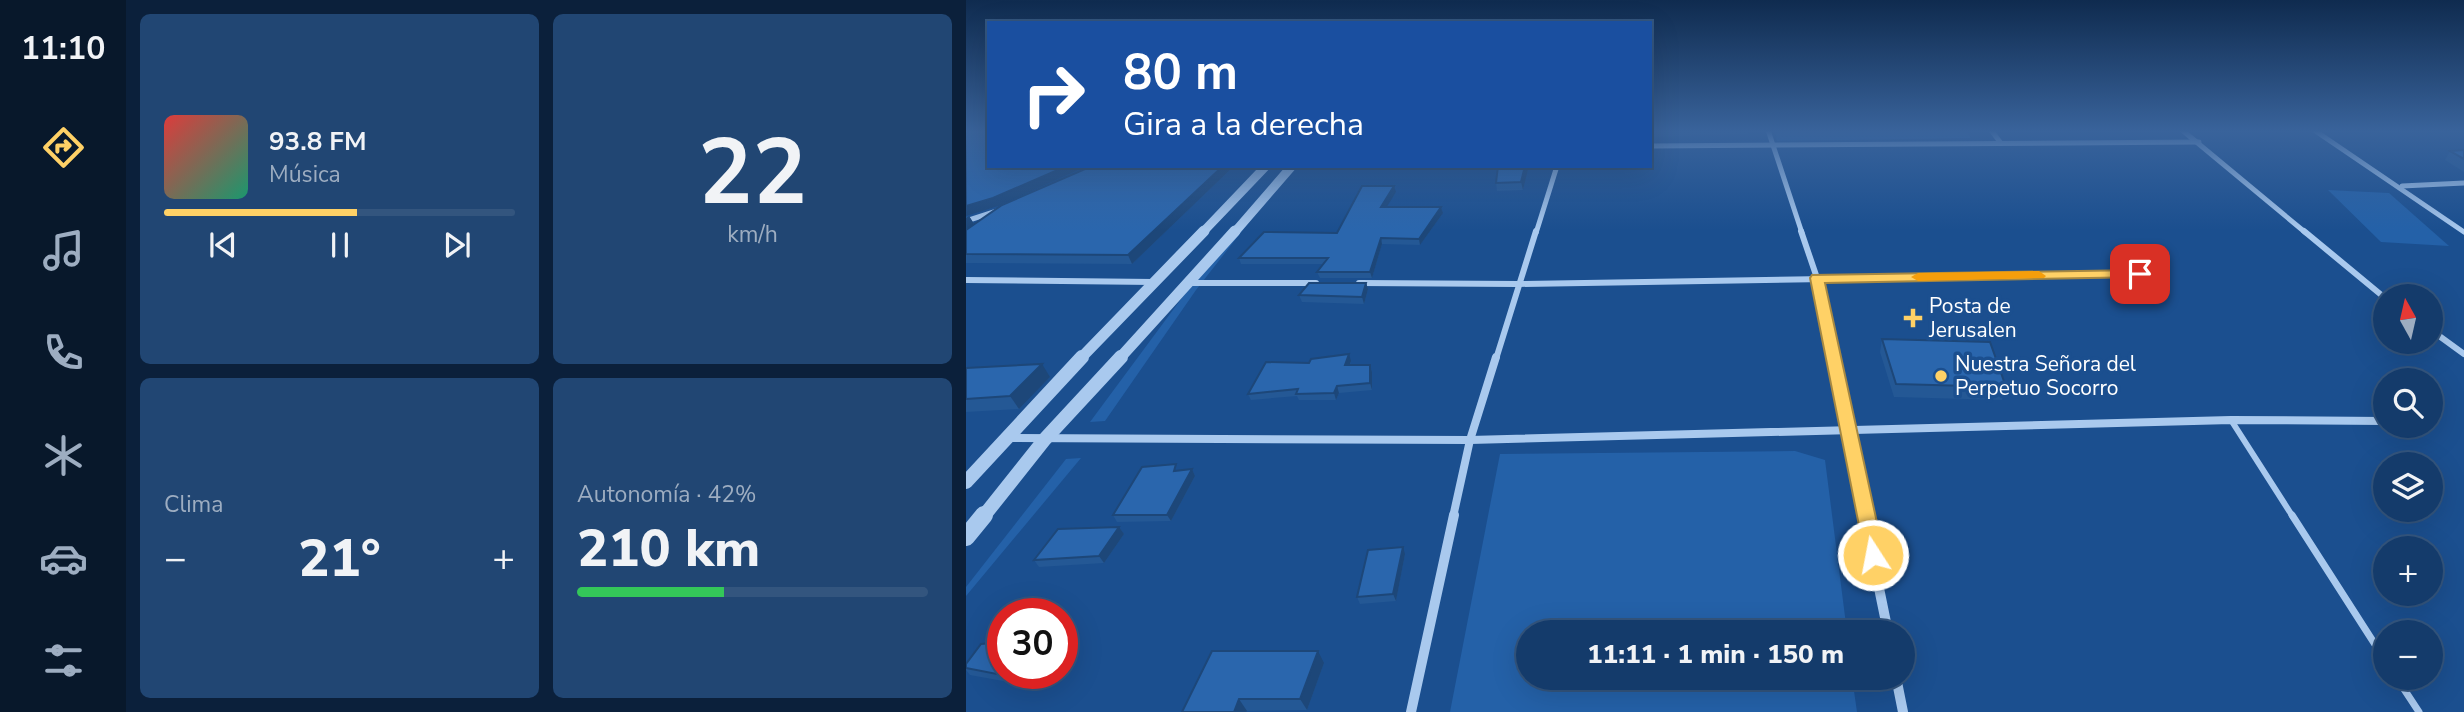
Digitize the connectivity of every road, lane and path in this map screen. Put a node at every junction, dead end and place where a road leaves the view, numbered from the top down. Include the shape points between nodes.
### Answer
1 (1778, 163) edge
2 (2224, 163) edge
3 (2364, 163) edge
4 (1264, 168) edge
5 (1290, 168) edge
6 (1556, 168) edge
7 (2464, 183) edge
8 (2400, 187) junction
9 (966, 221) edge
10 (985, 222) edge
11 (2464, 232) edge
12 (2140, 274) dead end
13 (1817, 278) junction
14 (966, 280) edge
15 (1157, 282) junction
16 (1190, 283) junction
17 (1327, 283) edge
18 (1354, 283) edge
19 (1518, 284) junction
20 (2373, 288) edge
21 (2443, 339) edge
22 (2464, 354) edge
23 (2231, 420) junction
24 (2373, 421) edge
25 (1849, 429) junction
26 (1004, 438) junction
27 (1045, 439) junction
28 (1470, 440) junction
29 (966, 482) edge
30 (966, 537) edge
31 (1886, 620) edge
32 (2373, 641) edge
33 (1899, 690) edge
34 (2405, 690) edge
35 (1411, 712) edge
36 (1903, 712) edge
37 (2419, 712) edge

1 - 13 street
2 - 20 street
3 - 8 street
4 - 15 street
5 - 16 street
6 - 19 street
7 - 8 street
8 - 11 street
9 - 10 street via 1004,208
12 - 13 street
13 - 19 street
13 - 25 street
14 - 15 street
15 - 26 street
16 - 17 street
16 - 27 street
18 - 19 street
19 - 28 street
21 - 22 street
23 - 24 street
23 - 25 street
23 - 32 lane
25 - 28 street
25 - 31 street
26 - 27 street
26 - 29 street
27 - 28 street
27 - 30 street
28 - 35 street
33 - 36 street
34 - 37 lane

